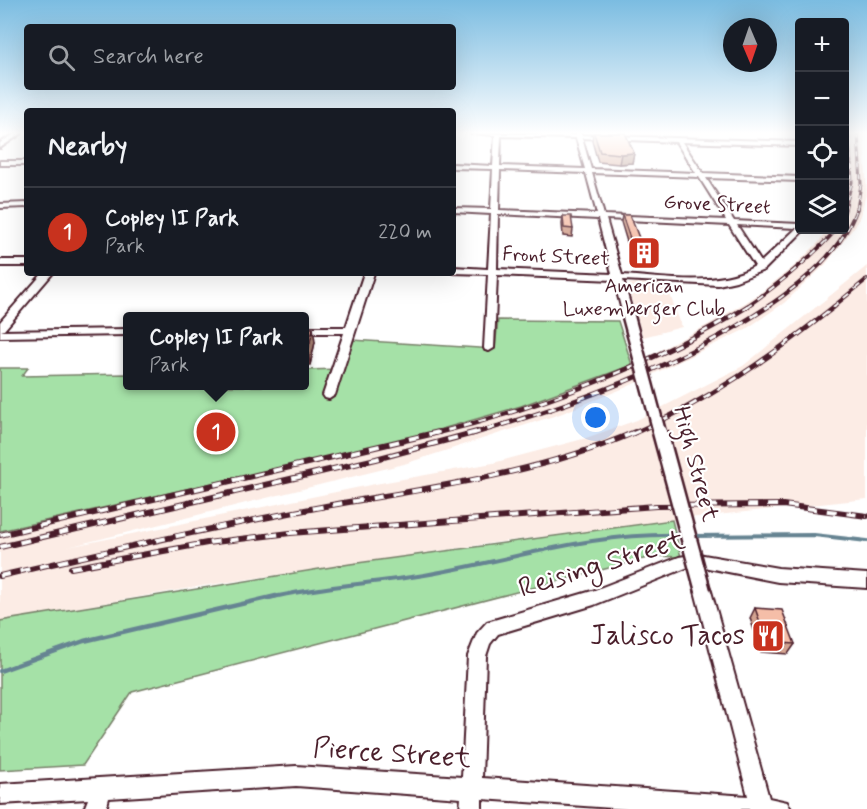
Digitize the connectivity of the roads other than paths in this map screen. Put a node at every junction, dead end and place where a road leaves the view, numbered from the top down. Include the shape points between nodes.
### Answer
1 (496, 171) edge
2 (581, 171) edge
3 (589, 171) junction
4 (699, 171) edge
5 (702, 176) junction
6 (795, 179) edge
7 (24, 205) edge
8 (0, 206) edge
9 (456, 210) edge
10 (495, 212) junction
11 (600, 216) junction
12 (733, 223) junction
13 (795, 228) edge
14 (795, 233) edge
15 (24, 263) edge
16 (0, 264) edge
17 (761, 268) junction
18 (456, 270) edge
19 (492, 272) junction
20 (45, 276) edge
21 (368, 276) edge
22 (618, 278) junction
23 (0, 328) edge
24 (309, 330) edge
25 (349, 330) junction
26 (123, 332) edge
27 (0, 334) edge
28 (489, 348) dead end
29 (329, 395) dead end
30 (867, 581) edge
31 (102, 788) junction
32 (0, 794) edge
33 (472, 799) edge
34 (95, 809) edge
35 (768, 809) edge

1 - 10 street
2 - 3 street
3 - 5 street
3 - 11 street, High Street
4 - 5 street
5 - 6 street
5 - 12 street
7 - 8 street
9 - 10 street, Grove Street
10 - 11 street, Grove Street
10 - 19 street
11 - 12 street, Grove Street
11 - 22 street, High Street
12 - 13 street, Grove Street
12 - 17 street
14 - 17 street
15 - 16 street
17 - 22 street, Front Street via 718,282
18 - 19 street, Front Street
19 - 22 street, Front Street
19 - 28 street
20 - 23 street
21 - 25 street
22 - 35 street, High Street, bridge via 703,591
24 - 25 street
25 - 29 street
26 - 27 street
30 - 33 street, Reising Street via 778,576 714,562 685,562 594,598 493,628 483,639 477,656
31 - 32 street, Pierce Street
31 - 33 street, Pierce Street via 296,776
31 - 34 street
33 - 35 street, Pierce Street

